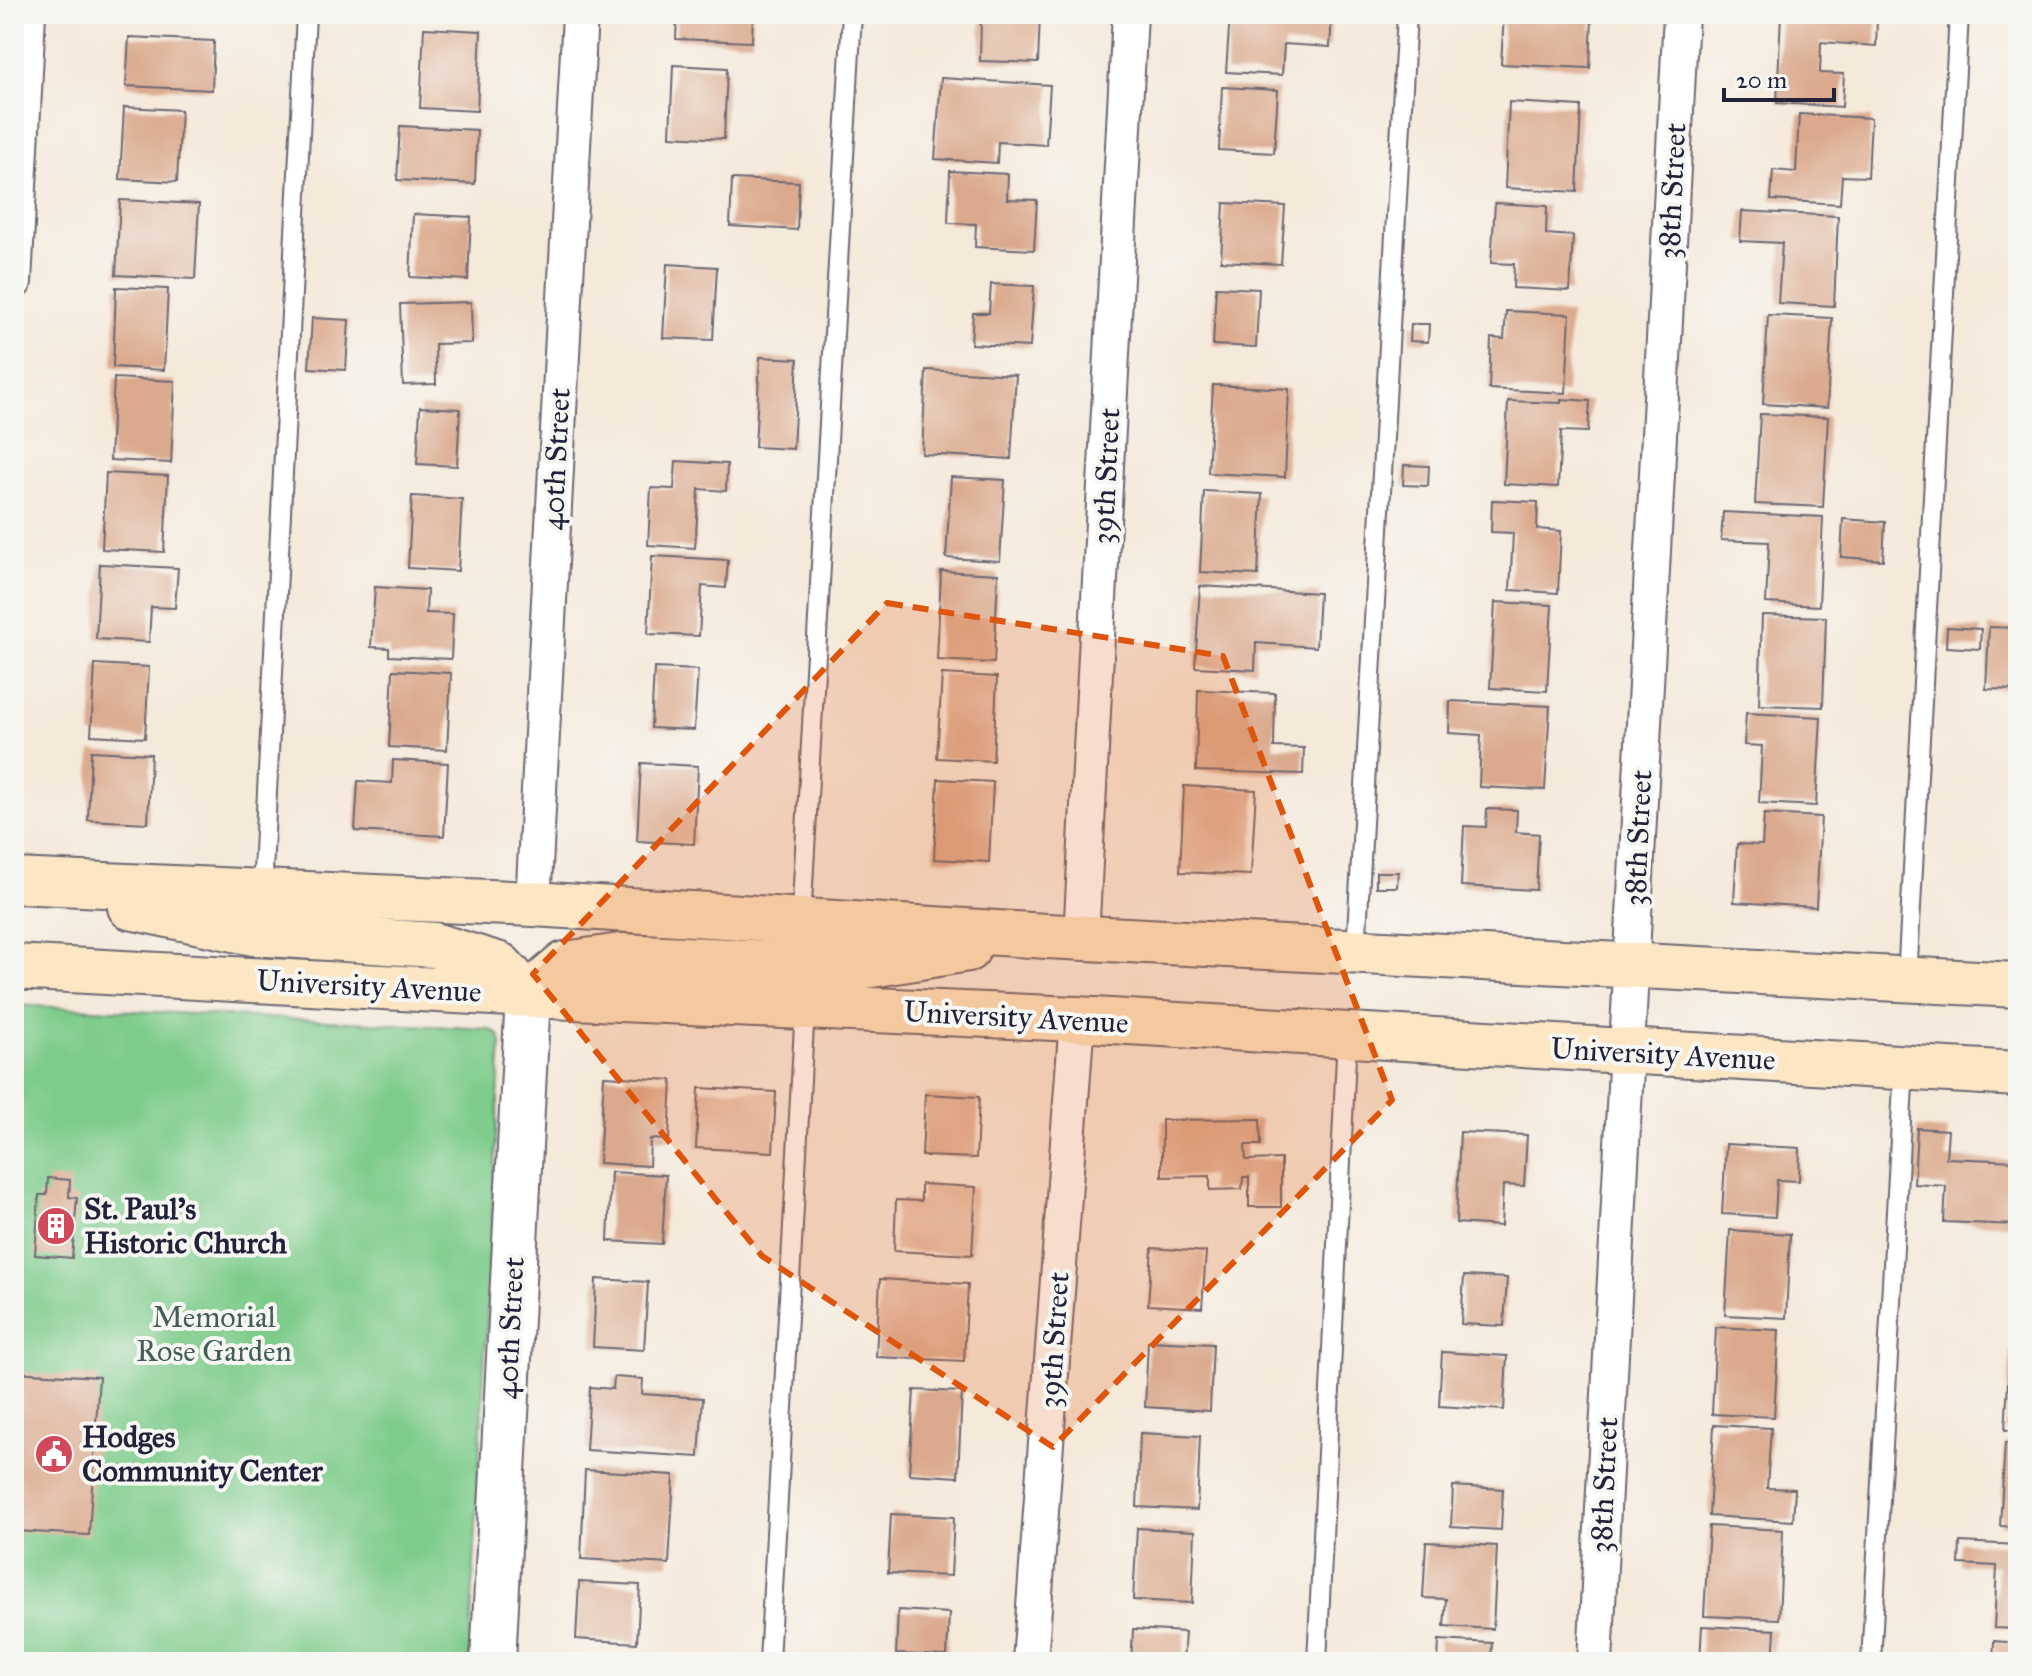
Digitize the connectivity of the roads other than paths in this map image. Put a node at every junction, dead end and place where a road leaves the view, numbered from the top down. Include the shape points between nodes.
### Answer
1 (28, 14) edge
2 (306, 14) edge
3 (580, 14) edge
4 (852, 14) edge
5 (1130, 14) edge
6 (1407, 14) edge
7 (1681, 14) edge
8 (1959, 14) edge
9 (14, 282) edge
10 (14, 881) edge
11 (262, 892) junction
12 (533, 904) junction
13 (801, 921) junction
14 (1064, 937) junction
15 (1356, 952) junction
16 (1631, 966) junction
17 (14, 967) edge
18 (1907, 980) junction
19 (2018, 985) edge
20 (528, 995) junction
21 (805, 1007) junction
22 (1077, 1019) junction
23 (1347, 1035) junction
24 (1626, 1052) junction
25 (1904, 1067) junction
26 (2018, 1074) edge
27 (493, 1662) edge
28 (769, 1662) edge
29 (1030, 1662) edge
30 (1317, 1662) edge
31 (1595, 1662) edge
32 (1871, 1662) edge

1 - 9 street
2 - 11 lane
3 - 12 street, 40th Street
4 - 13 lane
5 - 14 street, 39th Street
6 - 15 lane
7 - 16 street, 38th Street
8 - 18 lane
10 - 11 main road
10 - 20 main road via 253,933 434,945 500,965
11 - 12 main road
12 - 13 main road
13 - 14 main road
14 - 15 main road
14 - 20 main road via 859,967 621,956 565,964
15 - 16 main road
16 - 18 main road
16 - 24 street, 38th Street
17 - 20 main road, University Avenue
18 - 19 main road
20 - 21 main road, University Avenue
20 - 27 street, 40th Street
21 - 22 main road, University Avenue
21 - 28 lane
22 - 23 main road, University Avenue
22 - 29 street, 39th Street
23 - 24 main road, University Avenue
23 - 30 lane
24 - 25 main road, University Avenue
24 - 31 street, 38th Street
25 - 26 main road, University Avenue
25 - 32 lane

